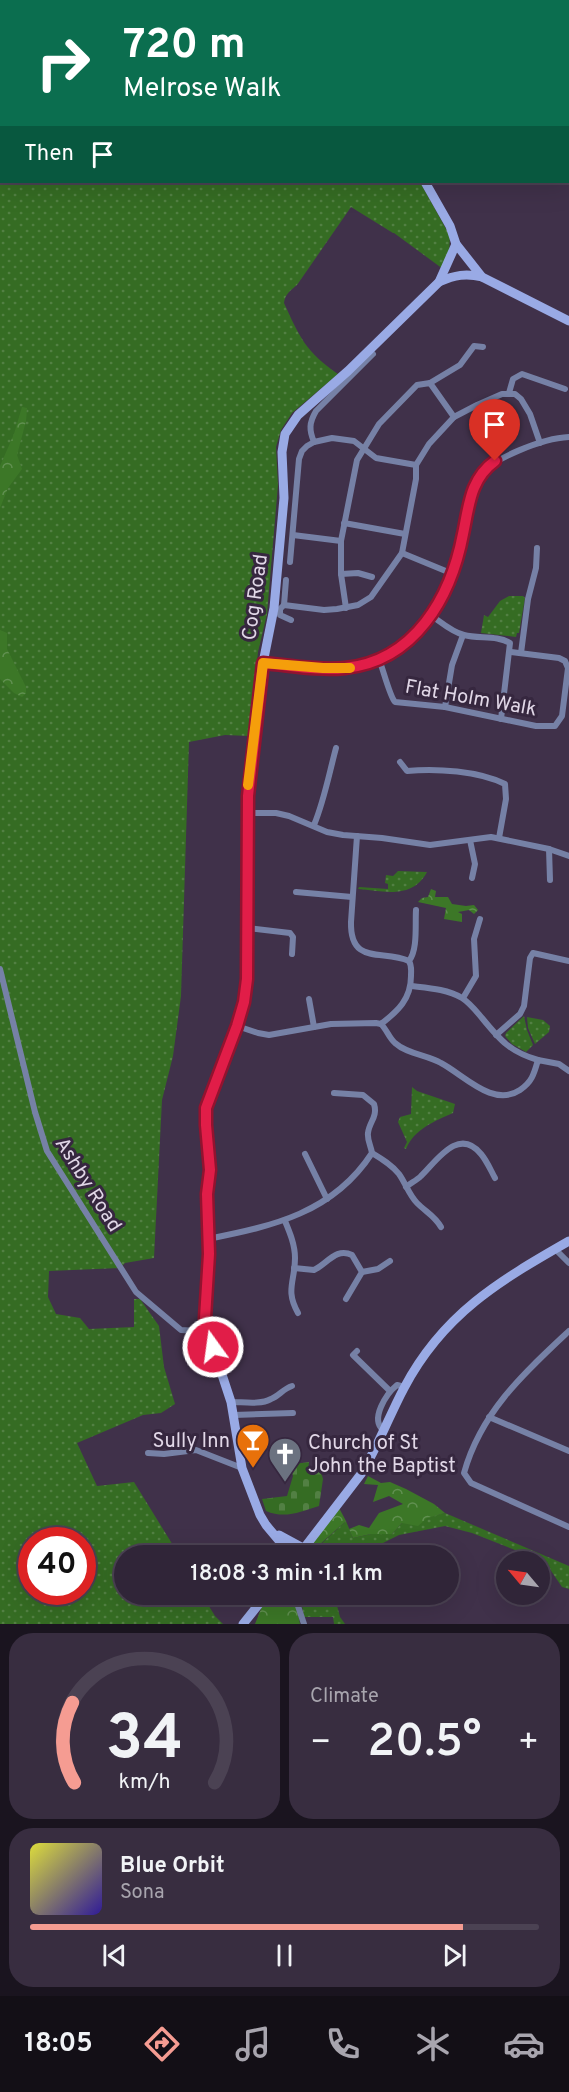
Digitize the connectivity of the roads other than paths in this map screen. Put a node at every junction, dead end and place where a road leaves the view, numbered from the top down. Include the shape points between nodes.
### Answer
1 (426, 183) edge
2 (456, 244) junction
3 (482, 277) junction
4 (439, 282) junction
5 (569, 321) edge
6 (483, 347) dead end
7 (373, 354) dead end
8 (430, 383) junction
9 (566, 389) dead end
10 (509, 393) junction
11 (454, 417) junction
12 (569, 437) edge
13 (314, 442) junction
14 (540, 443) junction
15 (365, 449) junction
16 (416, 465) junction
17 (344, 523) junction
18 (405, 534) junction
19 (293, 535) junction
20 (341, 542) junction
21 (537, 548) dead end
22 (402, 553) junction
23 (290, 562) dead end
24 (341, 574) junction
25 (453, 574) junction
26 (372, 577) dead end
27 (286, 580) dead end
28 (284, 605) junction
29 (346, 608) junction
30 (432, 616) junction
31 (291, 620) dead end
32 (463, 635) junction
33 (511, 652) junction
34 (521, 653) junction
35 (379, 659) junction
36 (263, 663) junction
37 (445, 707) junction
38 (501, 719) junction
39 (336, 748) dead end
40 (400, 762) dead end
41 (247, 813) junction
42 (314, 825) junction
43 (357, 836) junction
44 (499, 838) junction
45 (470, 840) junction
46 (549, 849) junction
47 (569, 856) edge
48 (472, 878) dead end
49 (550, 880) dead end
50 (296, 892) dead end
51 (352, 897) junction
52 (416, 910) dead end
53 (480, 919) dead end
54 (248, 928) junction
55 (291, 954) dead end
56 (409, 961) junction
57 (569, 961) edge
58 (0, 969) edge
59 (411, 986) junction
60 (463, 998) junction
61 (309, 999) dead end
62 (381, 1024) junction
63 (237, 1026) junction
64 (314, 1027) junction
65 (496, 1035) junction
66 (538, 1060) junction
67 (569, 1071) edge
68 (334, 1093) dead end
69 (372, 1153) junction
70 (304, 1154) dead end
71 (495, 1179) dead end
72 (406, 1187) junction
73 (327, 1199) junction
74 (285, 1221) junction
75 (441, 1227) dead end
76 (208, 1239) junction
77 (569, 1241) edge
78 (555, 1249) junction
79 (390, 1261) dead end
80 (569, 1263) edge
81 (294, 1268) junction
82 (362, 1272) junction
83 (346, 1299) dead end
84 (298, 1314) dead end
85 (207, 1329) junction
86 (569, 1331) edge
87 (357, 1351) dead end
88 (292, 1386) dead end
89 (405, 1387) junction
90 (390, 1391) junction
91 (231, 1402) junction
92 (293, 1413) dead end
93 (234, 1415) junction
94 (489, 1417) junction
95 (383, 1430) junction
96 (568, 1450) edge
97 (148, 1453) dead end
98 (242, 1468) junction
99 (569, 1527) edge
100 (276, 1535) junction
101 (284, 1545) edge
102 (291, 1545) edge
103 (306, 1545) edge
104 (259, 1605) edge
105 (298, 1605) edge
106 (255, 1610) junction
107 (243, 1624) edge
108 (250, 1624) edge
109 (304, 1624) edge

1 - 2 street
2 - 3 street
2 - 4 street, Cog Road
3 - 4 street, Cog Road via 468,273
3 - 5 street
4 - 36 street, Cog Road via 298,415 285,434 284,498 274,608
6 - 8 street via 474,346 460,365
7 - 13 street via 316,411 310,427
8 - 11 street
8 - 15 street via 417,385 380,424
9 - 10 street via 522,374 513,379
10 - 11 street
10 - 14 street via 521,399
11 - 16 street
12 - 14 street
13 - 15 street via 332,438 354,441
13 - 19 street via 302,451 299,459
14 - 25 street via 495,461 480,475 471,493
15 - 16 street via 376,458
15 - 17 street via 357,460
16 - 18 street
17 - 18 street
17 - 20 street
18 - 22 street
19 - 20 street
19 - 23 street
20 - 24 street
21 - 34 street
22 - 25 street
22 - 29 street via 371,597
24 - 26 street
24 - 29 street
25 - 30 street
27 - 28 street
28 - 29 street via 324,610
28 - 31 street via 280,615
30 - 32 street
30 - 35 street via 409,641
32 - 33 street via 505,640 510,643
32 - 37 street via 452,665
33 - 34 street
33 - 38 street
34 - 38 street, Flat Holm Walk via 566,661 562,716 558,724 550,727
35 - 36 street via 339,669
35 - 37 street, Flat Holm Walk via 393,700
36 - 41 street, Cog Road
37 - 38 street, Flat Holm Walk
39 - 42 street
40 - 44 street via 407,771 435,770 486,777 505,784
41 - 42 street via 276,813
41 - 54 street, Cog Road
42 - 43 street via 334,834
43 - 45 street via 430,845
43 - 51 street
44 - 45 street
44 - 46 street
45 - 48 street via 475,864
46 - 47 street
46 - 49 street
50 - 51 street
51 - 56 street via 351,932 360,948 375,956
52 - 56 street via 414,950
53 - 60 street via 474,939 476,976
54 - 55 street via 290,933
54 - 63 street, Cog Road via 247,979
56 - 59 street
57 - 65 street via 533,953 524,1006
58 - 85 street, Ashby Road via 47,1151 136,1292 181,1330
59 - 60 street via 439,989
59 - 62 street via 404,1004
60 - 65 street
61 - 64 street
62 - 64 street
62 - 66 street via 403,1049 443,1064 495,1095 509,1096 528,1084
63 - 64 street via 269,1035
63 - 76 street, Cog Road via 206,1108 210,1170
65 - 66 street via 516,1052
66 - 67 street via 559,1064
68 - 69 street via 363,1095 374,1104 376,1114 368,1132
69 - 72 street via 389,1164
69 - 73 street via 356,1174
70 - 73 street
71 - 72 street via 480,1153 462,1145 445,1150
72 - 75 street
73 - 74 street
74 - 76 street
74 - 81 street via 294,1245
76 - 85 street, Cog Road
77 - 78 street
78 - 80 street
78 - 89 street via 467,1307 437,1338
79 - 82 street via 378,1269
81 - 82 street via 314,1270 342,1252 352,1255
81 - 84 street via 290,1295
82 - 83 street
85 - 91 street, Cog Road
86 - 94 street via 508,1390
87 - 90 street via 353,1355
88 - 91 street via 261,1402
89 - 90 street via 397,1385
89 - 95 street
90 - 95 street via 379,1415 379,1427
91 - 93 street, Cog Road
92 - 93 street
93 - 98 street, Cog Road
94 - 96 street
94 - 99 street via 466,1464 466,1478
95 - 103 street via 361,1474
97 - 98 street via 196,1450
98 - 100 street, Cog Road via 260,1515
100 - 101 street, Cog Road
100 - 102 street, Cog Road
104 - 106 street
105 - 109 street
106 - 107 street
106 - 108 street

